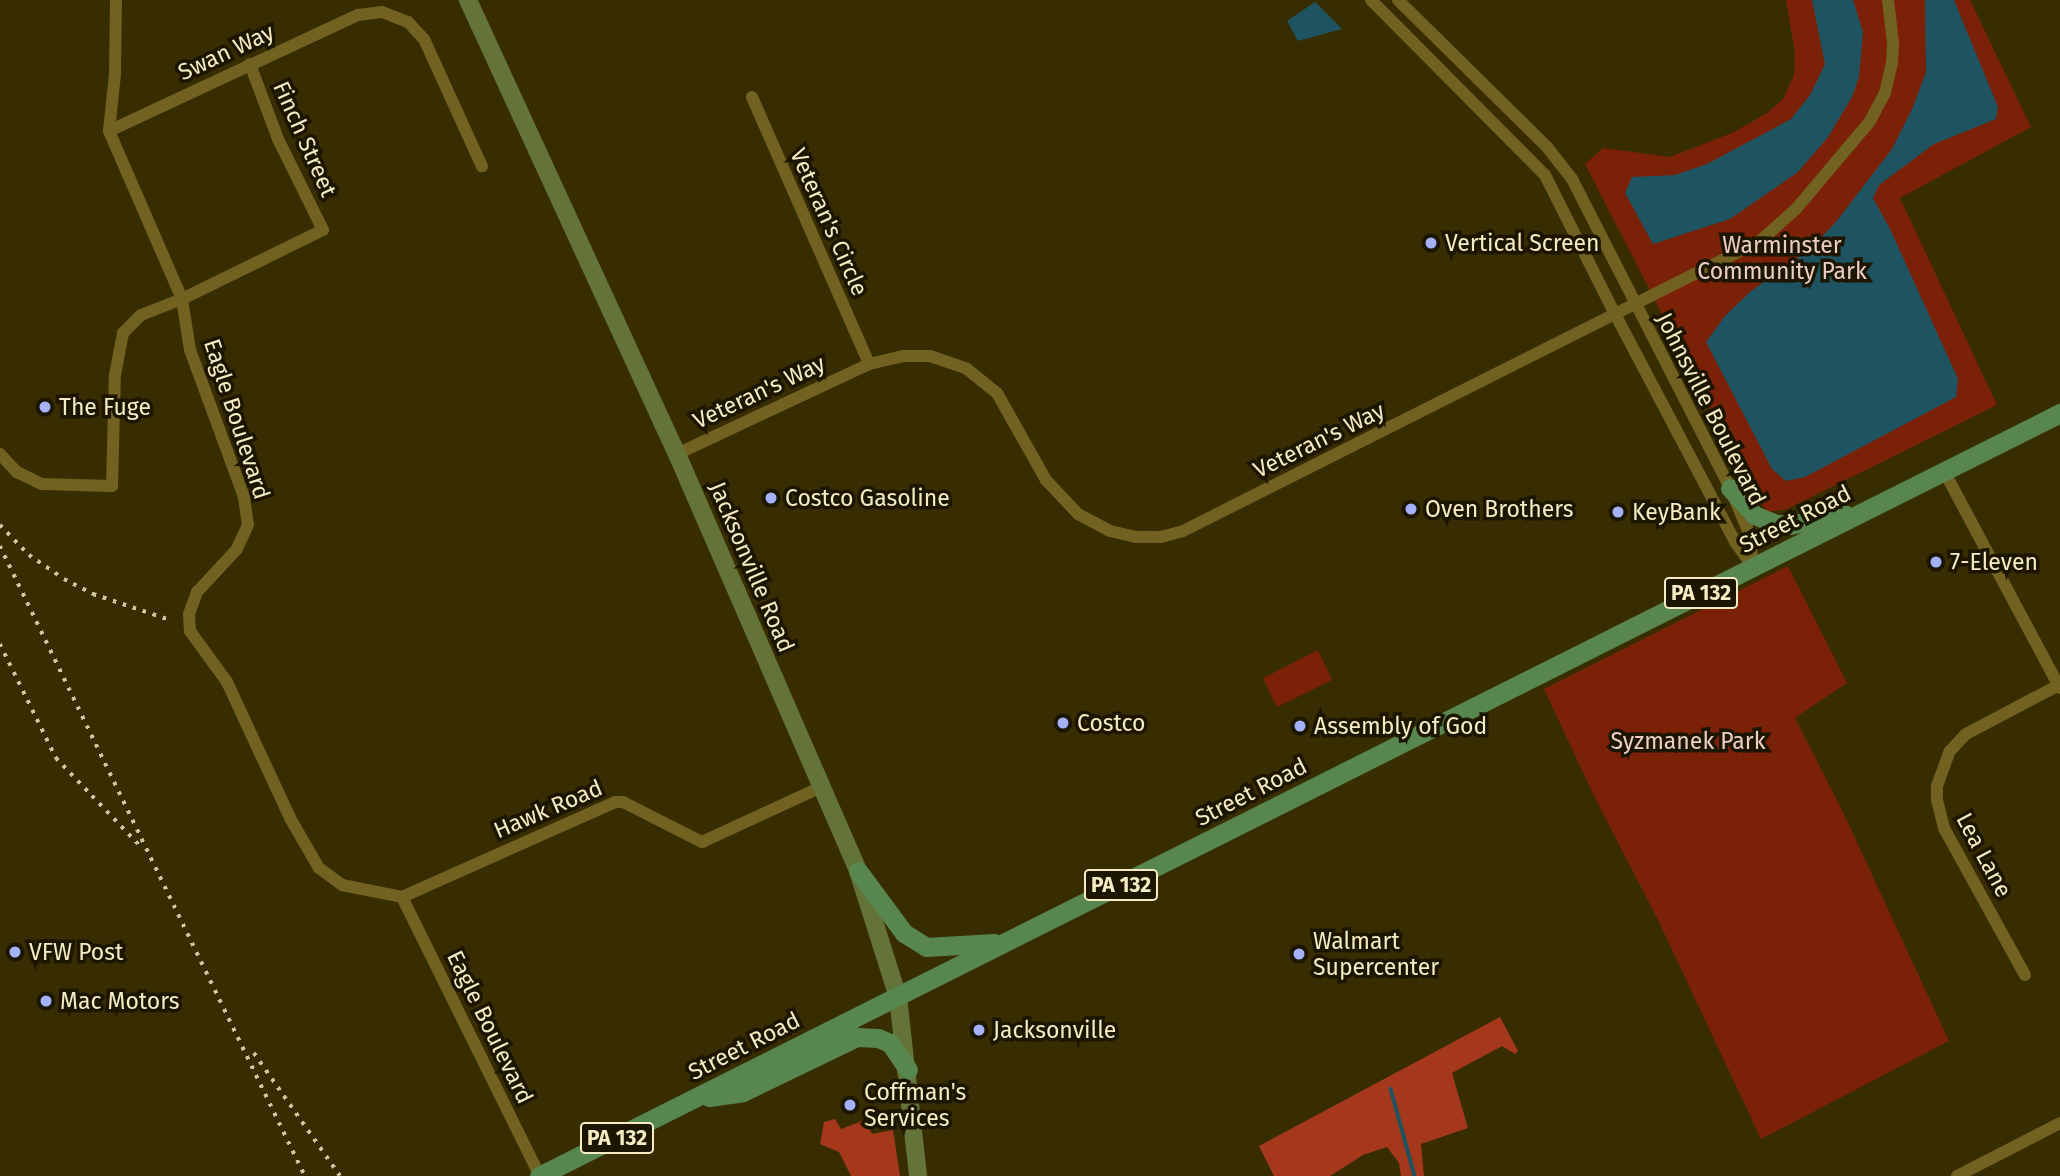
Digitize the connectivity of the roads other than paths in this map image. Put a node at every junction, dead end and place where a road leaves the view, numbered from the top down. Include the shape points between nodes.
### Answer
1 (116, 0) edge
2 (468, 0) edge
3 (1371, 0) edge
4 (1398, 0) edge
5 (1888, 0) edge
6 (250, 64) junction
7 (752, 97) dead end
8 (109, 131) junction
9 (482, 166) dead end
10 (182, 299) junction
11 (1635, 303) junction
12 (1615, 314) junction
13 (869, 364) junction
14 (2060, 413) edge
15 (0, 454) edge
16 (677, 454) junction
17 (1944, 471) junction
18 (1730, 488) junction
19 (1872, 507) junction
20 (1753, 567) junction
21 (2059, 687) edge
22 (823, 786) junction
23 (858, 871) junction
24 (402, 897) junction
25 (1009, 941) junction
26 (2025, 975) dead end
27 (898, 997) junction
28 (908, 1070) junction
29 (694, 1100) junction
30 (2060, 1123) edge
31 (539, 1176) edge
32 (918, 1176) edge
33 (1956, 1176) edge

1 - 8 street
2 - 16 main road, Jacksonville Road
3 - 12 street, Johnsville Boulevard via 1545,175
4 - 11 street, Johnsville Boulevard via 1547,147 1572,179
5 - 11 street, Veteran's Way via 1892,63 1885,93 1866,128 1796,209 1760,241
6 - 8 street, Swan Way
6 - 9 street, Swan Way via 358,15 382,12 408,22 424,39
6 - 10 street, Finch Street via 278,139 323,230
7 - 13 street, Veteran's Circle
8 - 10 street, Eagle Boulevard
10 - 15 street via 135,318 123,333 115,375 112,486 42,484 17,471
10 - 24 street, Eagle Boulevard via 190,349 244,497 248,525 237,549 197,592 189,614 190,631 227,682 290,818 319,868 342,885
11 - 12 street, Veteran's Way
11 - 18 street, Johnsville Boulevard
12 - 13 street, Veteran's Way via 1183,531 1161,537 1110,531 1070,508 1046,480 1005,403 967,369 921,355
12 - 20 street, Johnsville Boulevard via 1735,542
13 - 16 street, Veteran's Way
14 - 17 main road, Street Road / PA 132
16 - 22 main road, Jacksonville Road
17 - 19 main road, Street Road / PA 132
17 - 21 street
18 - 19 main road via 1754,515 1776,524
18 - 20 street, Johnsville Boulevard via 1749,533
19 - 20 main road, Street Road / PA 132
20 - 25 main road, Street Road / PA 132
21 - 26 street, Lea Lane via 1966,734 1950,751 1937,786 1944,828
22 - 23 main road, Jacksonville Road
22 - 24 street, Hawk Road via 702,842 615,802
23 - 25 main road via 904,933 926,947
23 - 27 main road, Jacksonville Road
24 - 31 street, Eagle Boulevard
25 - 27 main road, Street Road / PA 132
27 - 28 main road, Jacksonville Road
27 - 29 main road, Street Road / PA 132
28 - 29 main road via 890,1043 857,1037 743,1092
28 - 32 main road, Jacksonville Road
29 - 31 main road, Street Road / PA 132
30 - 33 street

